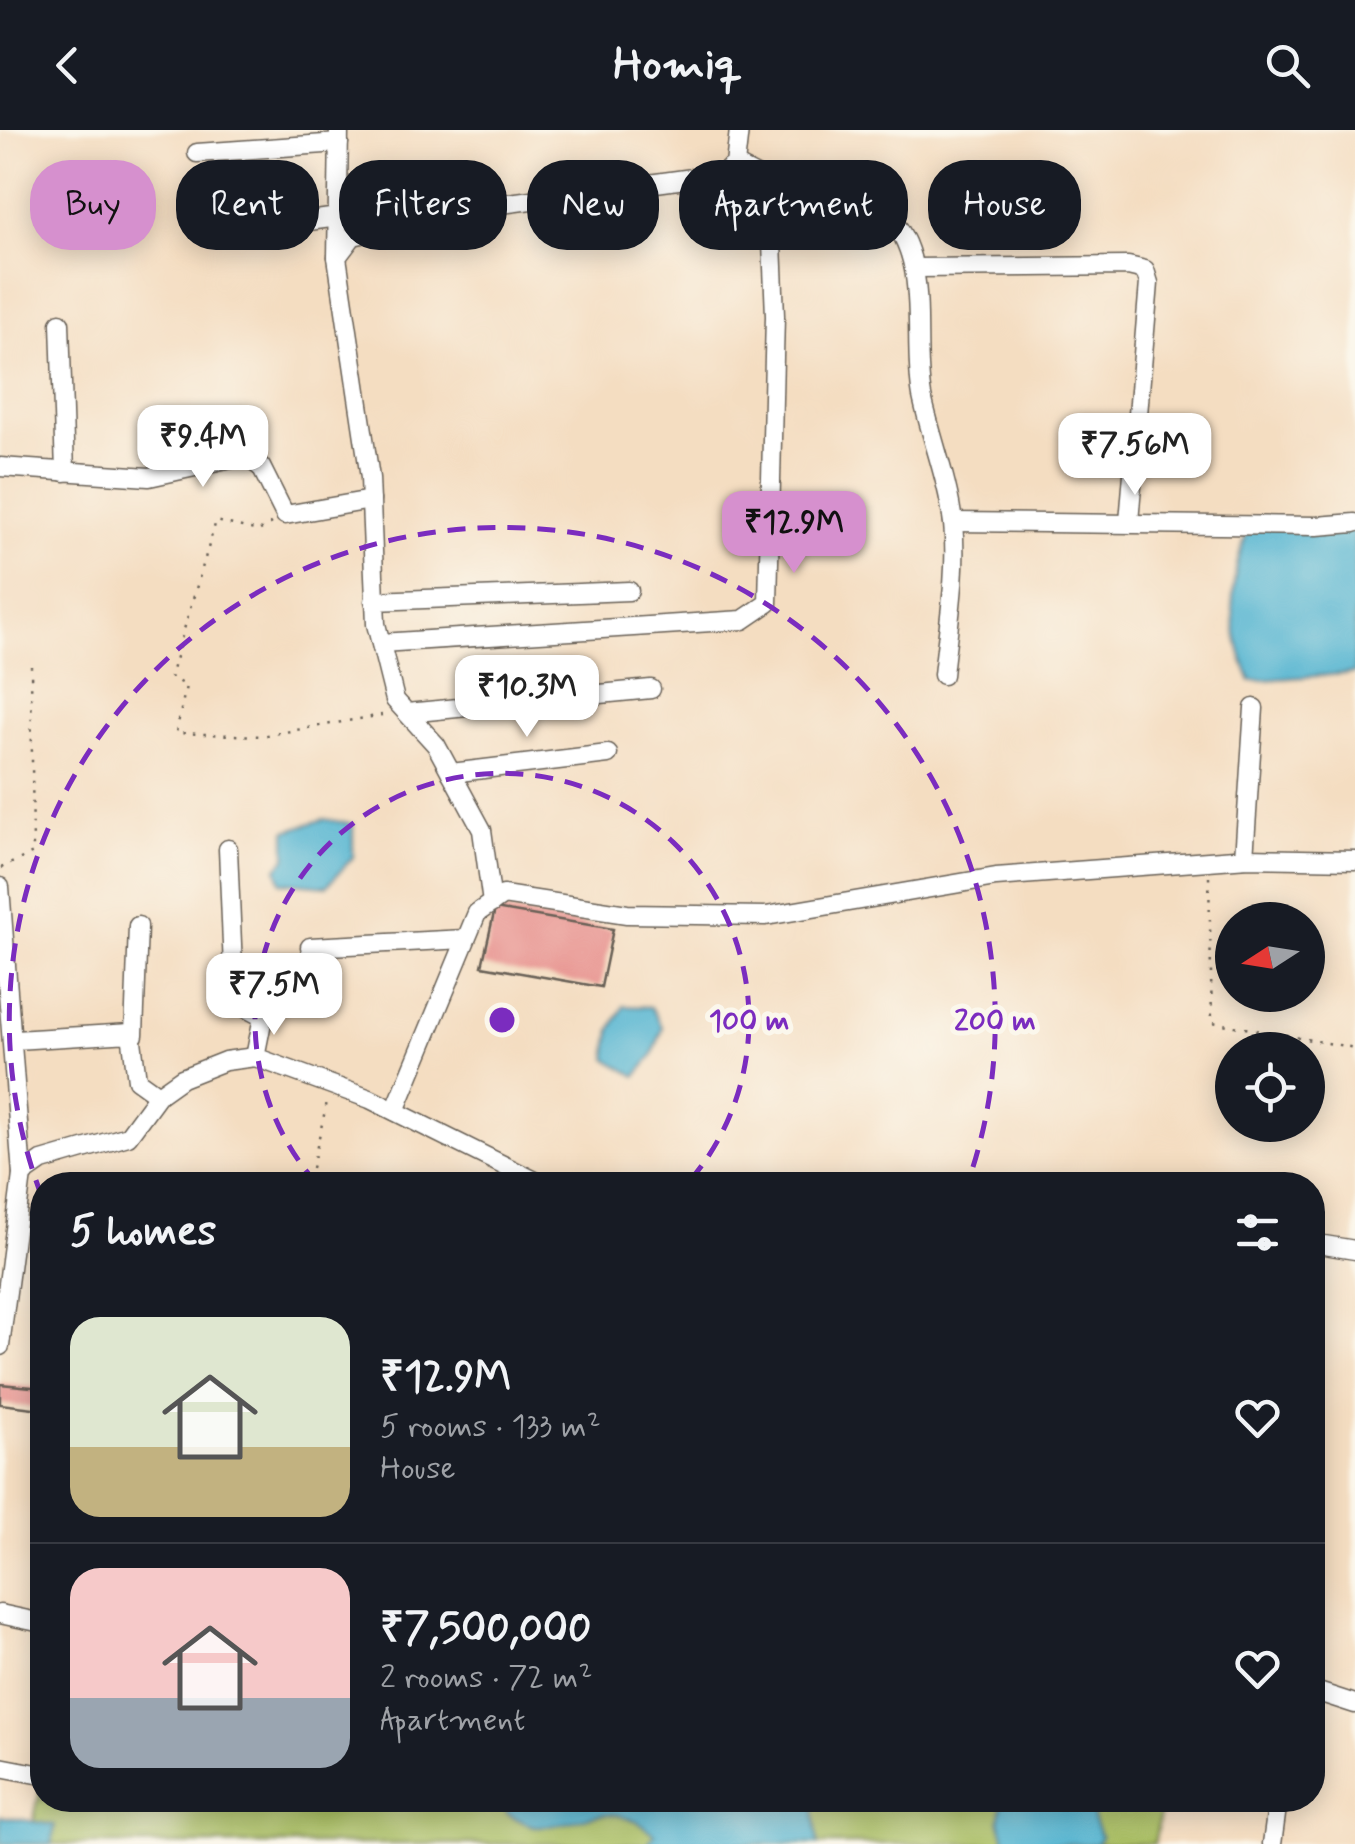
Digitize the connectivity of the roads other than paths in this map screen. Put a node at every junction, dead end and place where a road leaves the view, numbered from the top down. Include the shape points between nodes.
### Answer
1 (738, 130) edge
2 (339, 136) edge
3 (197, 153) dead end
4 (735, 160) edge
5 (679, 180) edge
6 (338, 217) junction
7 (319, 220) edge
8 (772, 250) edge
9 (908, 250) edge
10 (336, 257) junction
11 (914, 268) junction
12 (60, 323) dead end
13 (0, 467) edge
14 (65, 472) junction
15 (371, 500) junction
16 (953, 522) junction
17 (1129, 522) junction
18 (1355, 523) edge
19 (629, 591) dead end
20 (374, 601) junction
21 (381, 643) junction
22 (943, 676) dead end
23 (651, 689) dead end
24 (401, 706) junction
25 (1254, 708) dead end
26 (608, 754) dead end
27 (451, 773) junction
28 (228, 849) dead end
29 (1244, 858) junction
30 (1355, 860) edge
31 (0, 887) edge
32 (492, 903) junction
33 (138, 926) dead end
34 (465, 939) junction
35 (310, 946) dead end
36 (5, 1002) edge
37 (134, 1035) junction
38 (15, 1040) junction
39 (256, 1057) junction
40 (158, 1095) junction
41 (394, 1111) junction
42 (501, 1172) edge
43 (22, 1174) junction
44 (1325, 1246) edge
45 (1355, 1250) edge
46 (0, 1346) edge
47 (0, 1614) edge
48 (30, 1620) edge
49 (1325, 1694) edge
50 (1355, 1704) edge
51 (0, 1767) edge
52 (30, 1773) edge
53 (1276, 1812) edge
54 (1272, 1844) edge

1 - 4 street
2 - 3 street
2 - 6 street
5 - 10 street via 479,207 354,236
6 - 7 street
6 - 10 street
8 - 21 street via 768,603 743,620
9 - 11 street
10 - 15 street
11 - 16 street via 921,387
11 - 17 street via 1145,270
12 - 14 street
13 - 14 street
14 - 15 street via 149,478 245,456 261,466 286,514 294,517
15 - 20 street
16 - 17 street
16 - 22 street
17 - 18 street
19 - 20 street
20 - 21 street
21 - 24 street
23 - 24 street
24 - 27 street via 436,744
25 - 29 street
26 - 27 street
27 - 32 street via 482,830
28 - 39 street via 234,992 238,1004 263,1017
29 - 30 street
29 - 32 street via 996,877 766,916 627,914 503,894
31 - 36 street
32 - 34 street via 476,913
33 - 37 street
34 - 35 street
34 - 41 street
36 - 38 street
37 - 38 street
37 - 40 street via 137,1080
38 - 43 street
39 - 40 street via 224,1061
39 - 41 street
40 - 43 street via 128,1136 42,1161
41 - 42 street
43 - 46 street
44 - 45 street
47 - 48 street
49 - 50 street
51 - 52 street
53 - 54 street

